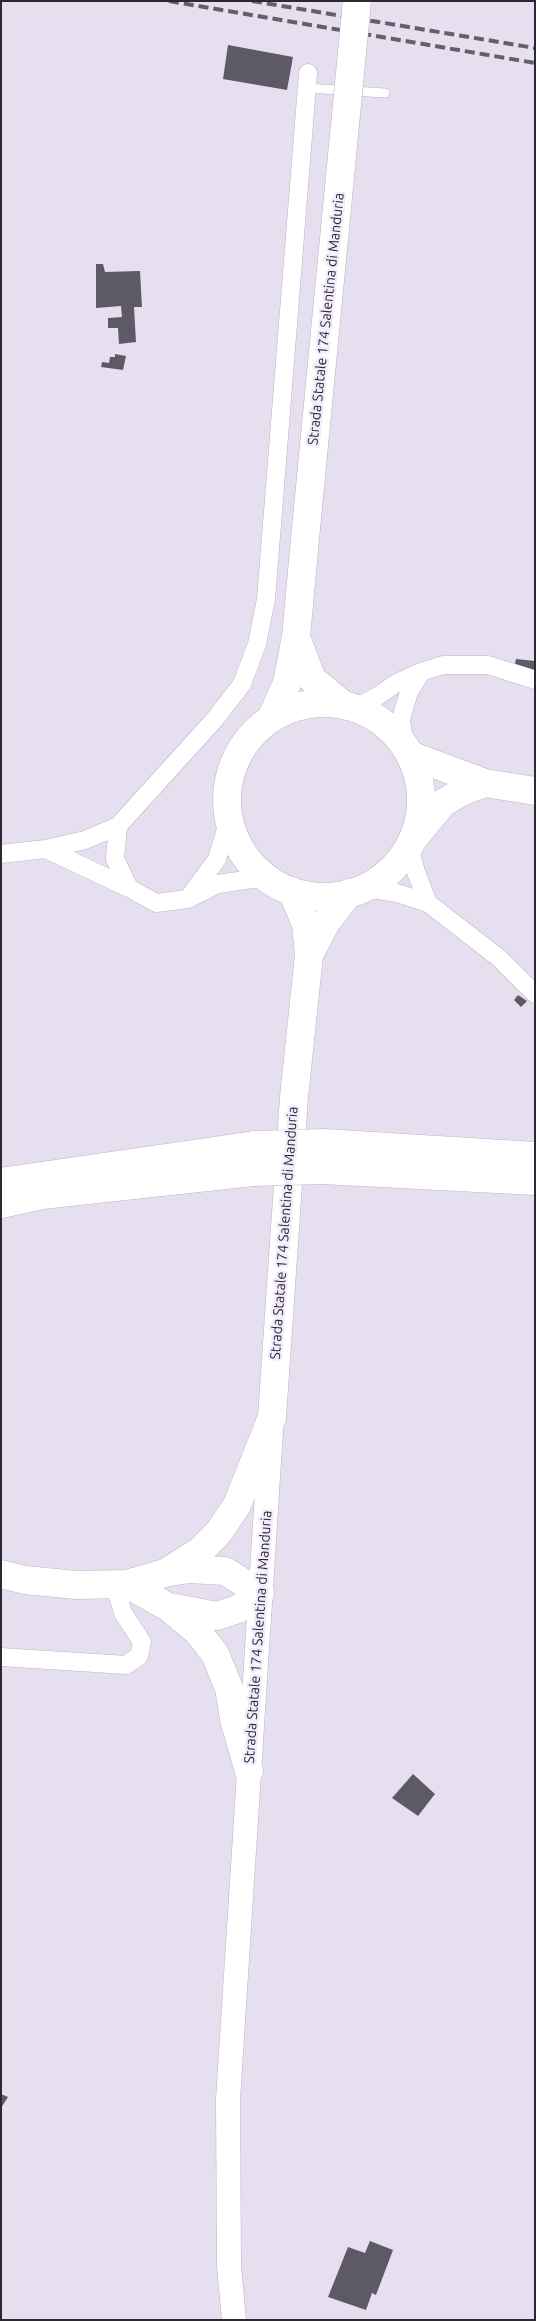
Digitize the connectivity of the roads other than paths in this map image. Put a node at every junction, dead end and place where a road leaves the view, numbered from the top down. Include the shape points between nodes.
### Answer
1 (357, 1) edge
2 (308, 80) joint
3 (385, 93) dead end
4 (296, 637) junction
5 (421, 672) junction
6 (535, 680) edge
7 (349, 706) junction
8 (272, 718) junction
9 (407, 750) junction
10 (485, 783) junction
11 (535, 791) edge
12 (229, 820) junction
13 (118, 826) junction
14 (411, 843) junction
15 (46, 850) junction
16 (1, 854) edge
17 (266, 877) junction
18 (129, 888) junction
19 (357, 890) junction
20 (292, 891) junction
21 (188, 899) junction
22 (428, 903) junction
23 (310, 954) junction
24 (535, 994) edge
25 (535, 1141) edge
26 (464, 1152) junction
27 (535, 1156) edge
28 (535, 1181) edge
29 (1, 1182) edge
30 (35, 1198) junction
31 (1, 1204) edge
32 (1, 1212) edge
33 (272, 1416) junction
34 (165, 1573) junction
35 (1, 1574) edge
36 (121, 1584) junction
37 (260, 1593) junction
38 (168, 1607) junction
39 (1, 1658) edge
40 (250, 1771) junction
41 (234, 2320) edge

1 - 4 main road, Strada Statale 174 Salentina di Manduria, bridge
2 - 3 lane
2 - 13 street via 266,599 257,644 242,684 215,720
4 - 7 main road, Strada Statale 174 Salentina di Manduria via 312,679
4 - 8 main road, Strada Statale 174 Salentina di Manduria via 287,683
5 - 6 street via 443,665 488,665
5 - 7 street via 378,696
5 - 9 street via 409,692 401,719
7 - 8 main road via 318,703
7 - 9 main road, Strada Statale 174 Salentina di Manduria via 388,726
8 - 12 main road via 254,732 240,751 231,773 227,796
9 - 10 main road
9 - 14 main road via 417,771 421,806
10 - 11 main road
10 - 14 main road via 463,790 443,803
12 - 17 main road via 241,848
12 - 21 street via 217,859
13 - 15 street via 85,840
13 - 18 street via 115,859
14 - 19 main road via 388,872
14 - 22 street via 416,872
15 - 16 street
15 - 18 street
17 - 20 main road
17 - 21 street via 218,884
18 - 21 street via 156,903
19 - 20 main road via 320,896
19 - 22 street via 397,893
19 - 23 main road, Strada Statale 174 Salentina di Manduria via 327,921
20 - 23 main road, Strada Statale 174 Salentina di Manduria via 306,924
22 - 24 street via 499,958
23 - 33 main road, Strada Statale 174 Salentina di Manduria via 294,1097
25 - 26 main road
26 - 27 main road
26 - 29 main road, bridge via 324,1143 256,1144
28 - 30 main road, bridge via 322,1170 253,1172
30 - 31 main road
30 - 32 main road
33 - 34 main road via 237,1505 219,1532 200,1551
33 - 37 main road, Strada Statale 174 Salentina di Manduria
34 - 36 main road
34 - 37 main road via 189,1569 225,1571
35 - 36 main road via 76,1586
36 - 38 main road
36 - 39 street via 123,1613 142,1642 139,1656 126,1665
37 - 38 main road via 238,1609 217,1616
37 - 40 main road, Strada Statale 174 Salentina di Manduria
38 - 40 main road via 198,1632 215,1654 229,1688 234,1719
40 - 41 main road, Strada Statale 174 Salentina di Manduria via 228,2099 229,2266

